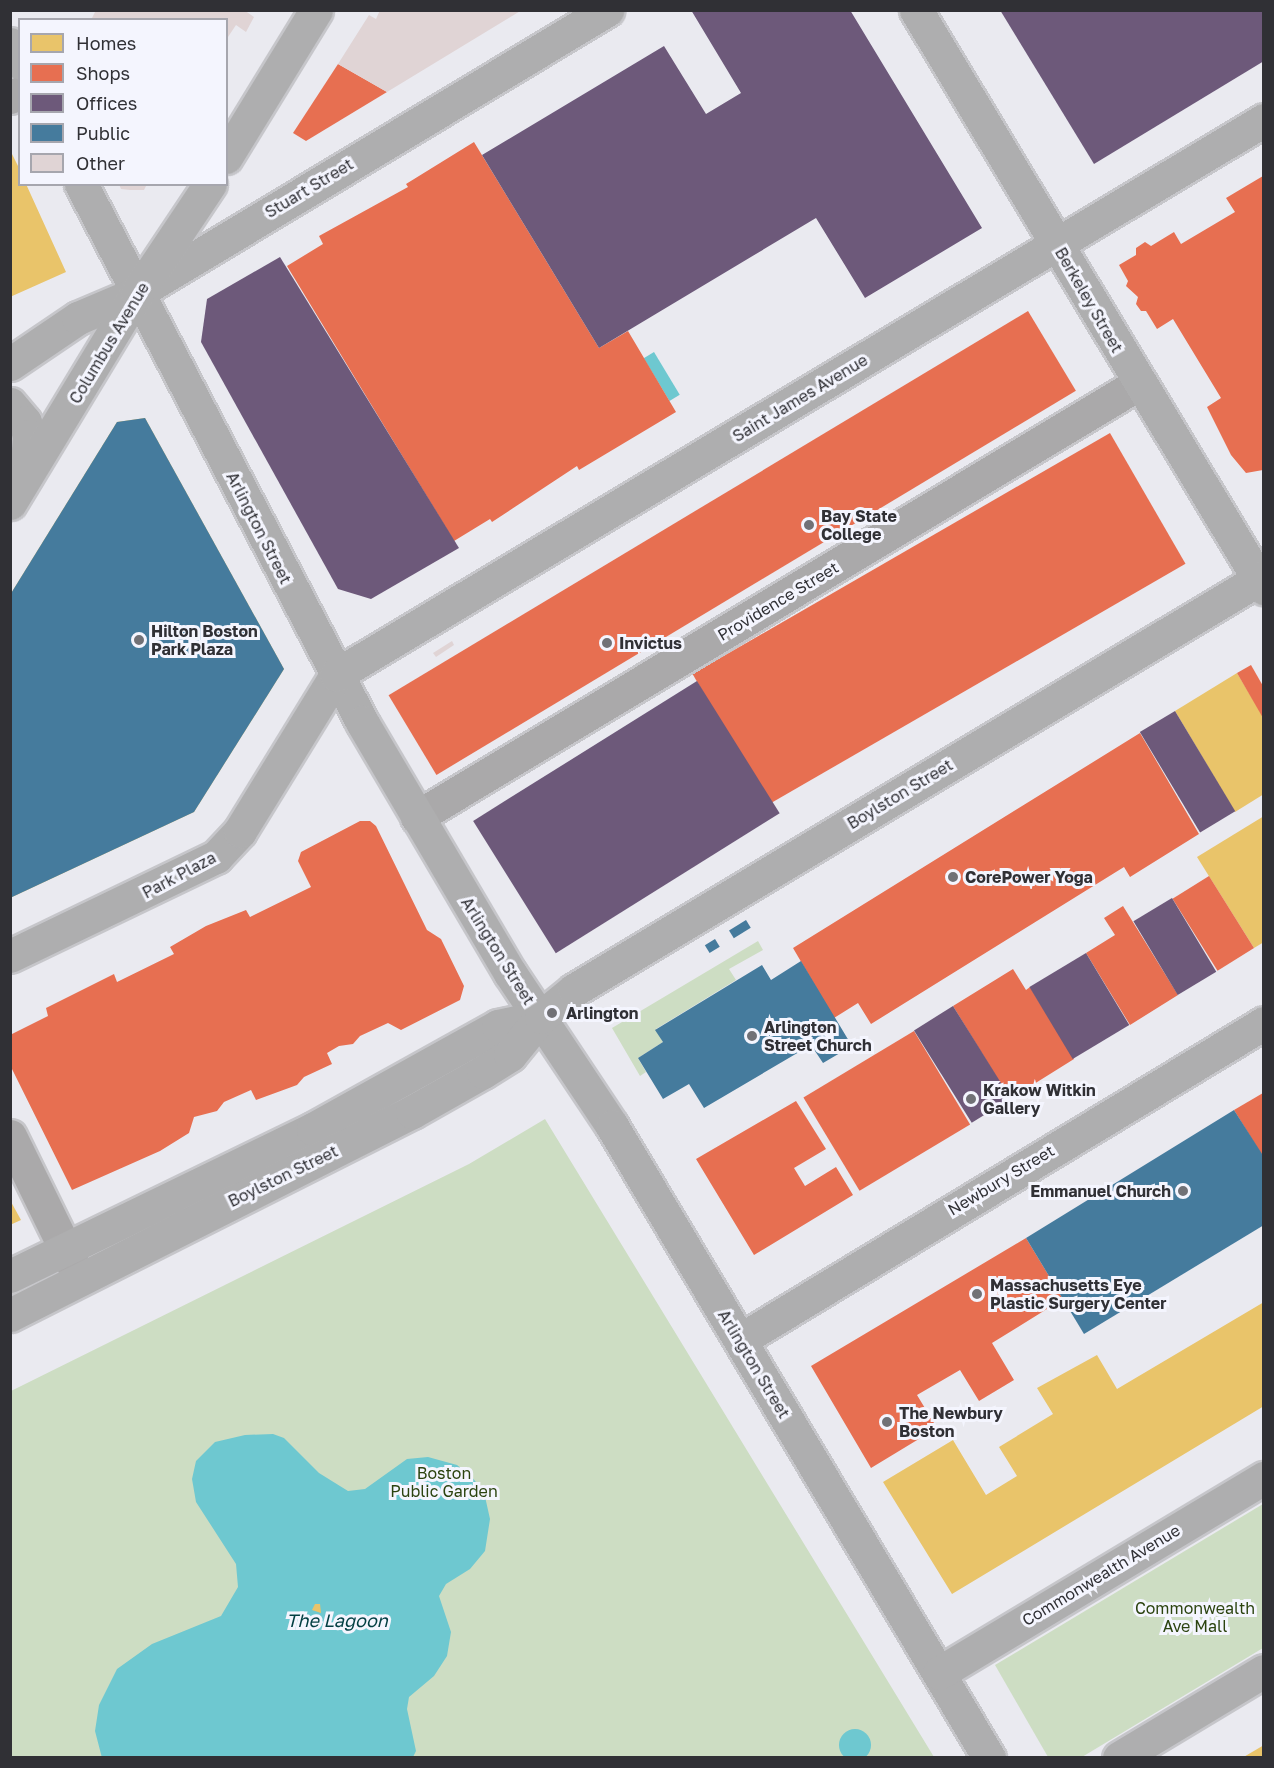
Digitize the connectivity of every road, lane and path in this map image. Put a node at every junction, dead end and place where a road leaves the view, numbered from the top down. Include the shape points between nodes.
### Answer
1 (316, 10) edge
2 (607, 10) edge
3 (916, 10) edge
4 (10, 44) edge
5 (18, 59) edge
6 (1263, 120) edge
7 (228, 154) edge
8 (82, 186) edge
9 (209, 186) edge
10 (1057, 243) junction
11 (137, 293) junction
12 (10, 364) edge
13 (1138, 384) junction
14 (10, 404) edge
15 (18, 490) edge
16 (1262, 581) edge
17 (336, 675) junction
18 (417, 817) junction
19 (10, 956) edge
20 (541, 1017) junction
21 (1263, 1023) edge
22 (467, 1044) junction
23 (483, 1072) junction
24 (10, 1136) edge
25 (73, 1263) junction
26 (10, 1276) edge
27 (10, 1315) edge
28 (740, 1340) junction
29 (1263, 1478) edge
30 (1263, 1671) edge
31 (939, 1673) junction
32 (989, 1758) edge
33 (1119, 1758) edge

1 - 7 main road
2 - 11 main road, Stuart Street
3 - 10 main road, Berkeley Street
4 - 5 main road
6 - 10 main road, Saint James Avenue
8 - 11 main road, Arlington Street
9 - 11 main road, Columbus Avenue
10 - 13 main road, Berkeley Street
10 - 17 main road, Saint James Avenue
11 - 12 main road, Stuart Street via 78,318
11 - 15 main road, Columbus Avenue
11 - 17 main road, Arlington Street
13 - 16 main road, Berkeley Street
13 - 18 street, Providence Street
14 - 15 main road via 25,422 29,436
16 - 20 main road, Boylston Street via 574,990
17 - 18 main road, Arlington Street
17 - 19 main road, Park Plaza via 240,831 216,857
18 - 20 main road, Arlington Street
20 - 22 main road, Boylston Street via 498,1026
20 - 23 main road, Boylston Street via 510,1055
20 - 28 main road, Arlington Street
21 - 28 main road, Newbury Street
22 - 23 main road
22 - 25 main road, Boylston Street
23 - 25 main road, Boylston Street via 412,1113
24 - 25 street
25 - 26 main road, Boylston Street
25 - 27 main road, Boylston Street
28 - 31 main road, Arlington Street
29 - 31 main road, Commonwealth Avenue
30 - 33 main road
31 - 32 main road, Arlington Street

